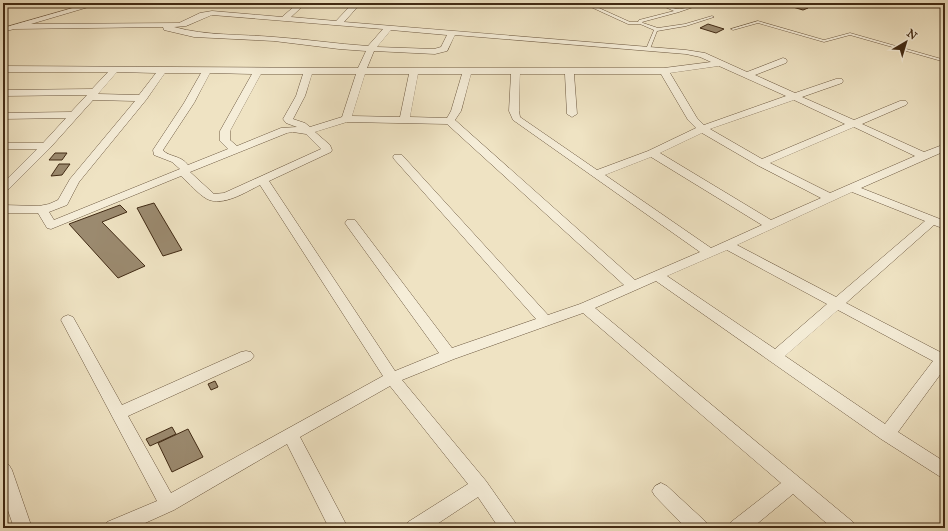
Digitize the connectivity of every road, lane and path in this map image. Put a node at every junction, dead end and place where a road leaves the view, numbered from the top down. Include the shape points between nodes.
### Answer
1 (98, 3) edge
2 (302, 3) edge
3 (357, 3) edge
4 (612, 3) edge
5 (658, 3) edge
6 (703, 3) edge
7 (678, 11) junction
8 (712, 17) dead end
9 (283, 20) junction
10 (338, 23) junction
11 (641, 23) junction
12 (162, 26) junction
13 (13, 27) junction
14 (389, 28) junction
15 (733, 29) dead end
16 (3, 30) edge
17 (656, 30) junction
18 (452, 33) junction
19 (371, 48) junction
20 (648, 49) junction
21 (783, 61) dead end
22 (945, 61) edge
23 (720, 63) junction
24 (3, 69) edge
25 (162, 70) junction
26 (207, 70) junction
27 (308, 70) junction
28 (362, 70) junction
29 (114, 71) junction
30 (258, 71) junction
31 (414, 71) junction
32 (467, 71) junction
33 (516, 71) junction
34 (569, 71) junction
35 (664, 71) junction
36 (747, 75) junction
37 (840, 81) dead end
38 (3, 93) edge
39 (92, 95) junction
40 (795, 96) junction
41 (142, 98) junction
42 (903, 103) dead end
43 (572, 114) dead end
44 (73, 115) junction
45 (3, 116) edge
46 (405, 119) junction
47 (346, 120) junction
48 (450, 121) junction
49 (854, 124) junction
50 (702, 129) junction
51 (308, 131) junction
52 (3, 146) edge
53 (46, 146) junction
54 (945, 147) edge
55 (236, 151) junction
56 (652, 153) junction
57 (924, 156) junction
58 (398, 157) dead end
59 (761, 163) junction
60 (183, 172) junction
61 (596, 174) junction
62 (9, 177) edge
63 (262, 179) junction
64 (852, 188) junction
65 (3, 190) edge
66 (830, 198) junction
67 (3, 209) edge
68 (42, 210) junction
69 (351, 223) dead end
70 (939, 223) edge
71 (771, 225) junction
72 (727, 245) junction
73 (710, 253) junction
74 (658, 276) junction
75 (634, 286) junction
76 (837, 303) junction
77 (585, 307) junction
78 (68, 320) dead end
79 (546, 321) junction
80 (449, 355) junction
81 (246, 356) dead end
82 (775, 357) junction
83 (944, 359) edge
84 (392, 378) junction
85 (119, 413) junction
86 (290, 434) junction
87 (887, 434) junction
88 (3, 470) edge
89 (945, 471) edge
90 (794, 483) junction
91 (480, 486) junction
92 (661, 491) dead end
93 (168, 504) junction
94 (23, 528) edge
95 (114, 528) edge
96 (339, 528) edge
97 (415, 528) edge
98 (510, 528) edge
99 (699, 528) edge
100 (738, 528) edge
101 (846, 528) edge

1 - 13 street
2 - 9 street
3 - 10 street
4 - 11 lane via 595,8 629,23
5 - 7 lane
6 - 7 lane
7 - 11 lane via 640,21
8 - 17 lane
9 - 10 street
9 - 12 street via 212,13 199,16 187,24
10 - 14 street
11 - 17 lane
12 - 13 street
12 - 19 street via 194,35
13 - 16 street
14 - 18 street
14 - 19 street
15 - 22 lane via 758,22 824,41 850,34
17 - 20 lane
18 - 19 street via 444,49 439,51
18 - 20 street
19 - 28 street
20 - 23 street via 693,53
21 - 36 street
23 - 35 street
23 - 36 street
24 - 29 street
25 - 26 street
25 - 29 street
25 - 41 street
26 - 30 street
26 - 60 street via 158,150 161,155 175,158 184,166
27 - 28 street
27 - 30 street
27 - 51 street via 297,106 288,119 302,125
28 - 31 street
28 - 47 street
29 - 39 street
30 - 55 street via 225,131 225,141
31 - 32 street
31 - 46 street
32 - 33 street
32 - 48 street via 456,111
33 - 34 street
33 - 61 street via 516,118
34 - 35 street
34 - 43 street
35 - 50 street via 693,120
36 - 40 street
37 - 40 street
38 - 39 street
39 - 41 street
39 - 44 street
40 - 49 street
40 - 50 street
41 - 68 street via 73,182 62,203
42 - 49 street
44 - 45 street
44 - 53 street
46 - 47 street
46 - 48 street
47 - 51 street
48 - 75 street
49 - 57 street
49 - 59 street
50 - 56 street
50 - 59 street
51 - 55 street via 285,130
51 - 63 street via 327,150
52 - 53 street
53 - 62 street
54 - 57 street
55 - 60 street
56 - 61 street
56 - 71 street
57 - 64 street
58 - 79 street
59 - 66 street
60 - 63 street via 210,196 216,198 227,196
60 - 68 street via 51,225
61 - 73 street
62 - 65 street
63 - 84 street
64 - 66 street
64 - 70 street
66 - 71 street
67 - 68 street
69 - 80 street
70 - 76 street
71 - 72 street
72 - 73 street
72 - 76 street
73 - 74 street
74 - 75 street
74 - 82 street
75 - 77 street
76 - 82 street
76 - 83 street
77 - 79 street
77 - 90 street
78 - 85 street
79 - 80 street
80 - 84 street
81 - 85 street
82 - 87 street
83 - 87 street
84 - 86 street
84 - 91 street
85 - 93 street
86 - 93 street
86 - 96 street
87 - 89 street
88 - 94 street
90 - 100 street
90 - 101 street
91 - 97 street
91 - 98 street
92 - 99 street
93 - 95 street

